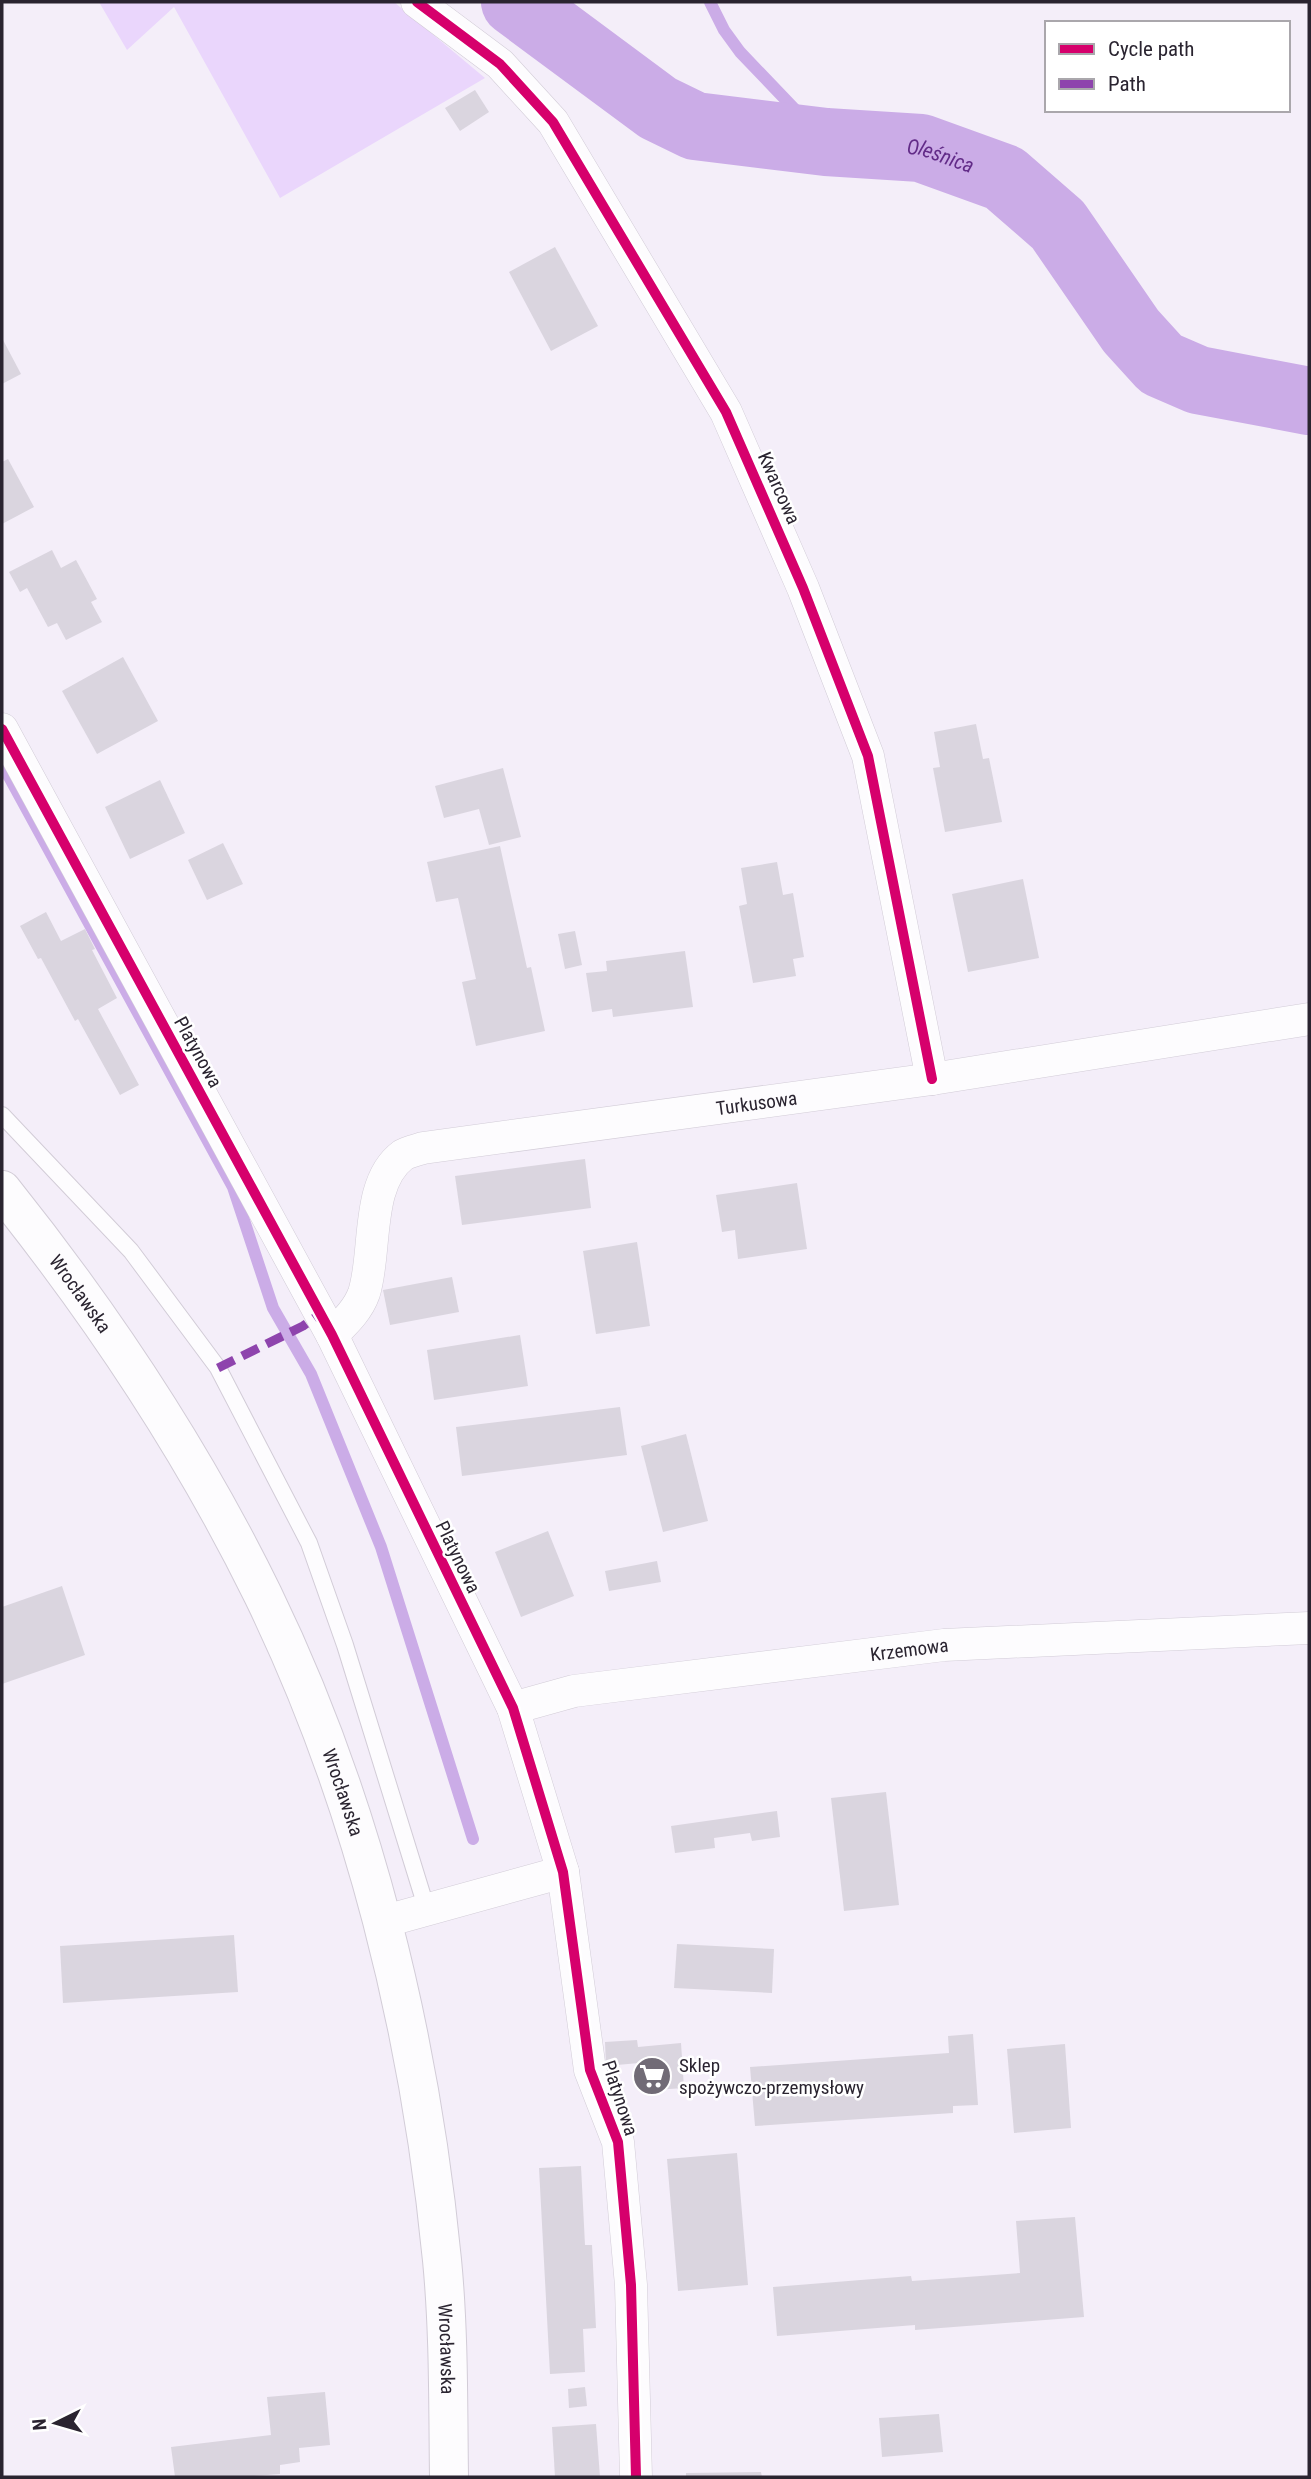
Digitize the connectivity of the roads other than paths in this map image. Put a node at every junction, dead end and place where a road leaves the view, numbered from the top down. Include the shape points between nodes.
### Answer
1 (417, 2) edge
2 (2, 729) edge
3 (1309, 1019) edge
4 (932, 1079) junction
5 (2, 1115) edge
6 (2, 1190) edge
7 (332, 1335) junction
8 (1309, 1628) edge
9 (513, 1708) junction
10 (563, 1872) junction
11 (427, 1910) junction
12 (382, 1922) junction
13 (449, 2477) edge
14 (636, 2477) edge

1 - 4 street, Kwarcowa via 500,64 553,122 726,412 803,588 868,756
2 - 7 street, Platynowa
3 - 4 street, Turkusowa
4 - 7 street, Turkusowa via 423,1148 403,1155 379,1193 364,1292 352,1316
5 - 11 lane via 131,1251 218,1368 309,1543
6 - 12 main road, Wrocławska via 61,1264 152,1398 229,1530 303,1685 334,1766
7 - 9 street, Platynowa
8 - 9 street, Krzemowa via 944,1644 574,1691
9 - 10 street, Platynowa
10 - 11 street
10 - 14 street, Platynowa via 590,2070 618,2142 631,2285
11 - 12 street
12 - 13 main road, Wrocławska via 418,2085 442,2261

